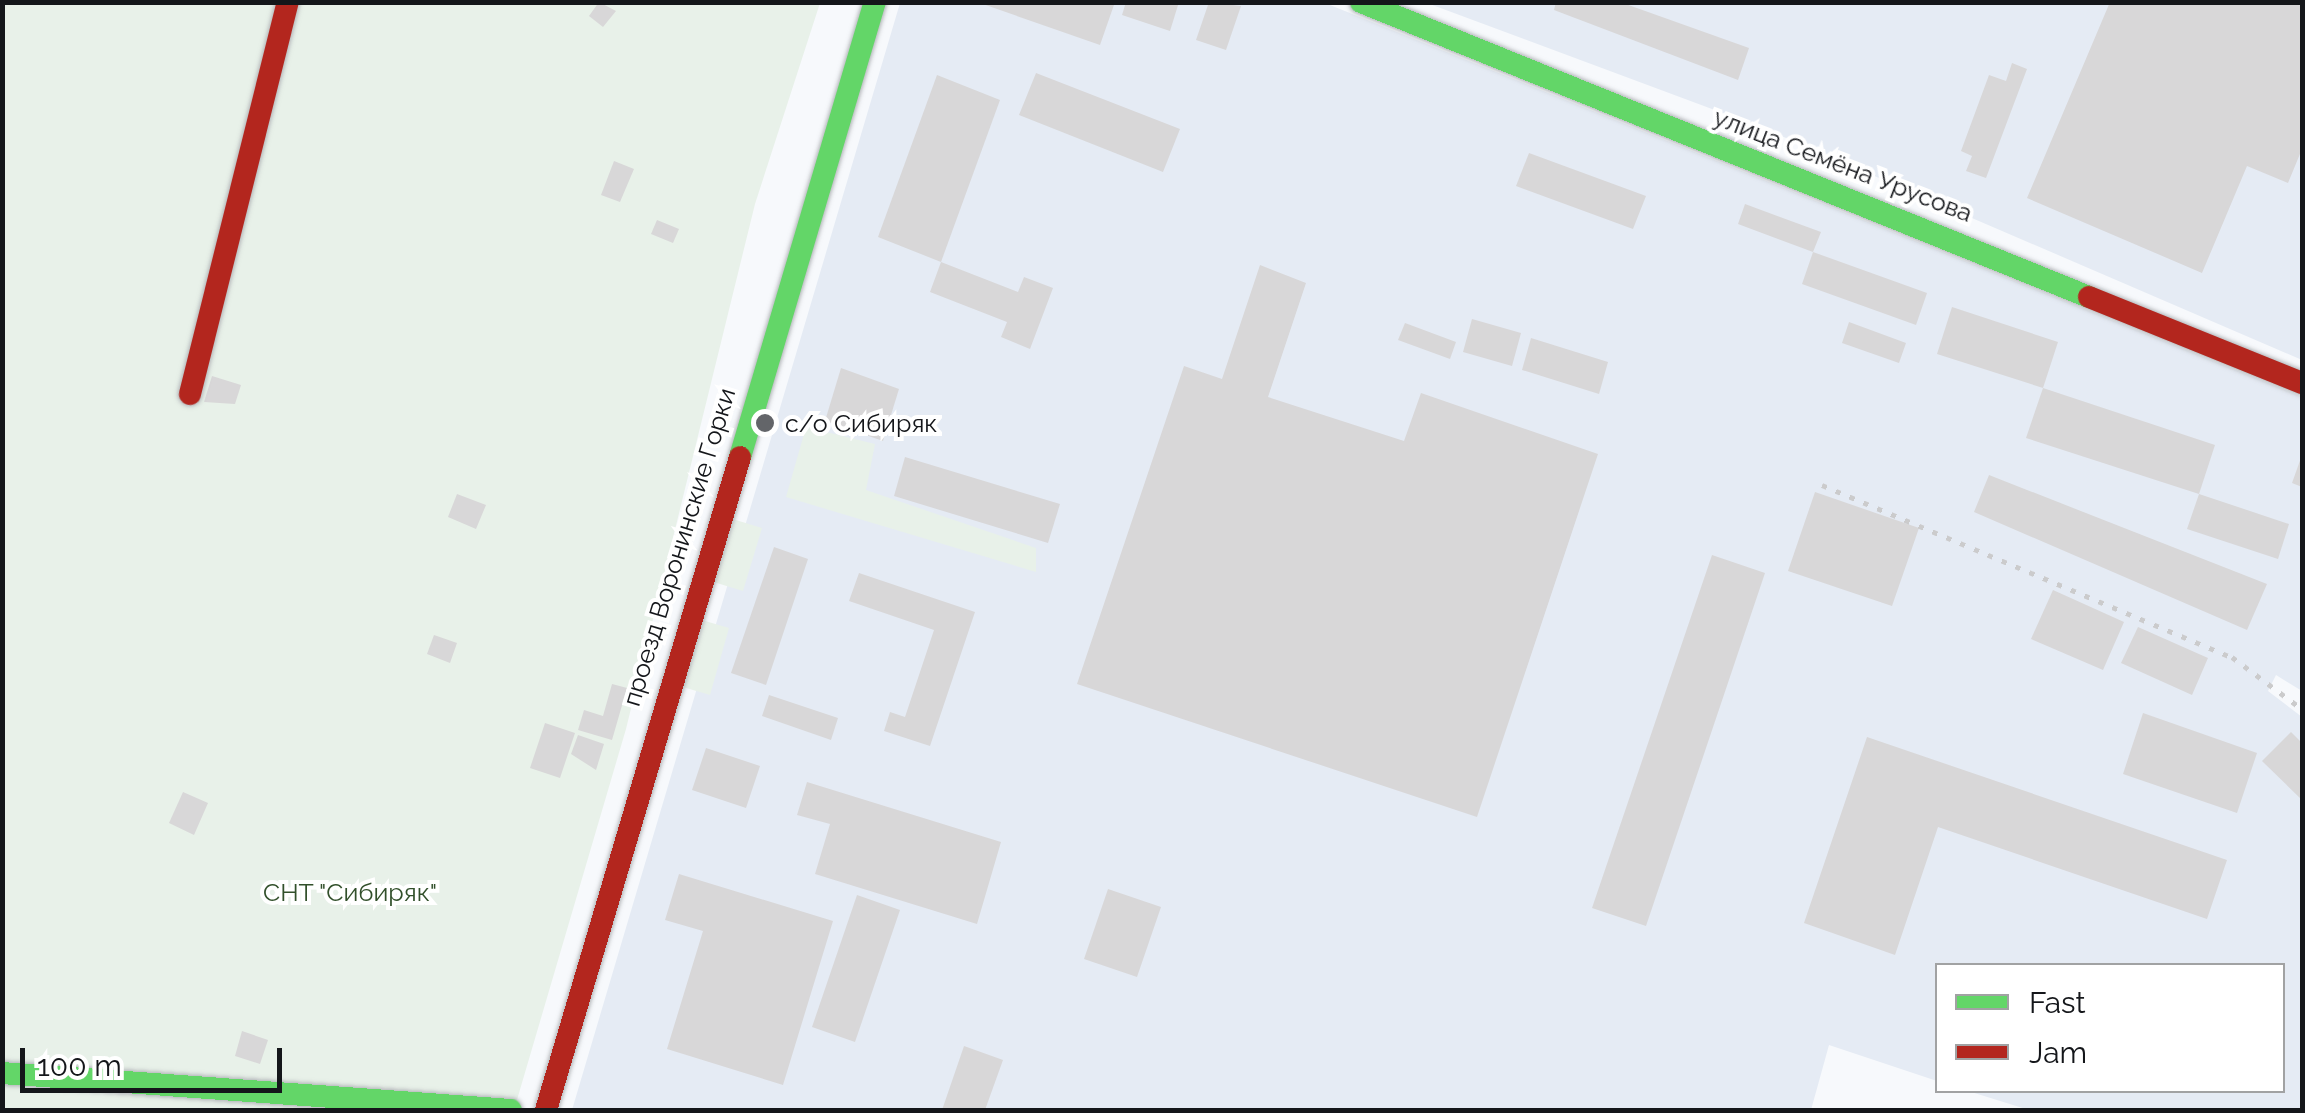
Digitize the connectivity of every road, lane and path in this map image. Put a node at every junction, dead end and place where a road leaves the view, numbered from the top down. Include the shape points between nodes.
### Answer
1 (288, 2) edge
2 (875, 2) edge
3 (1361, 2) edge
4 (2302, 383) edge
5 (190, 394) dead end
6 (2, 1073) edge
7 (512, 1110) edge
8 (546, 1110) edge

1 - 5 street
2 - 8 street, проезд Воронинские Горки
3 - 4 street, улица Семёна Урусова
6 - 7 street via 331,1090

